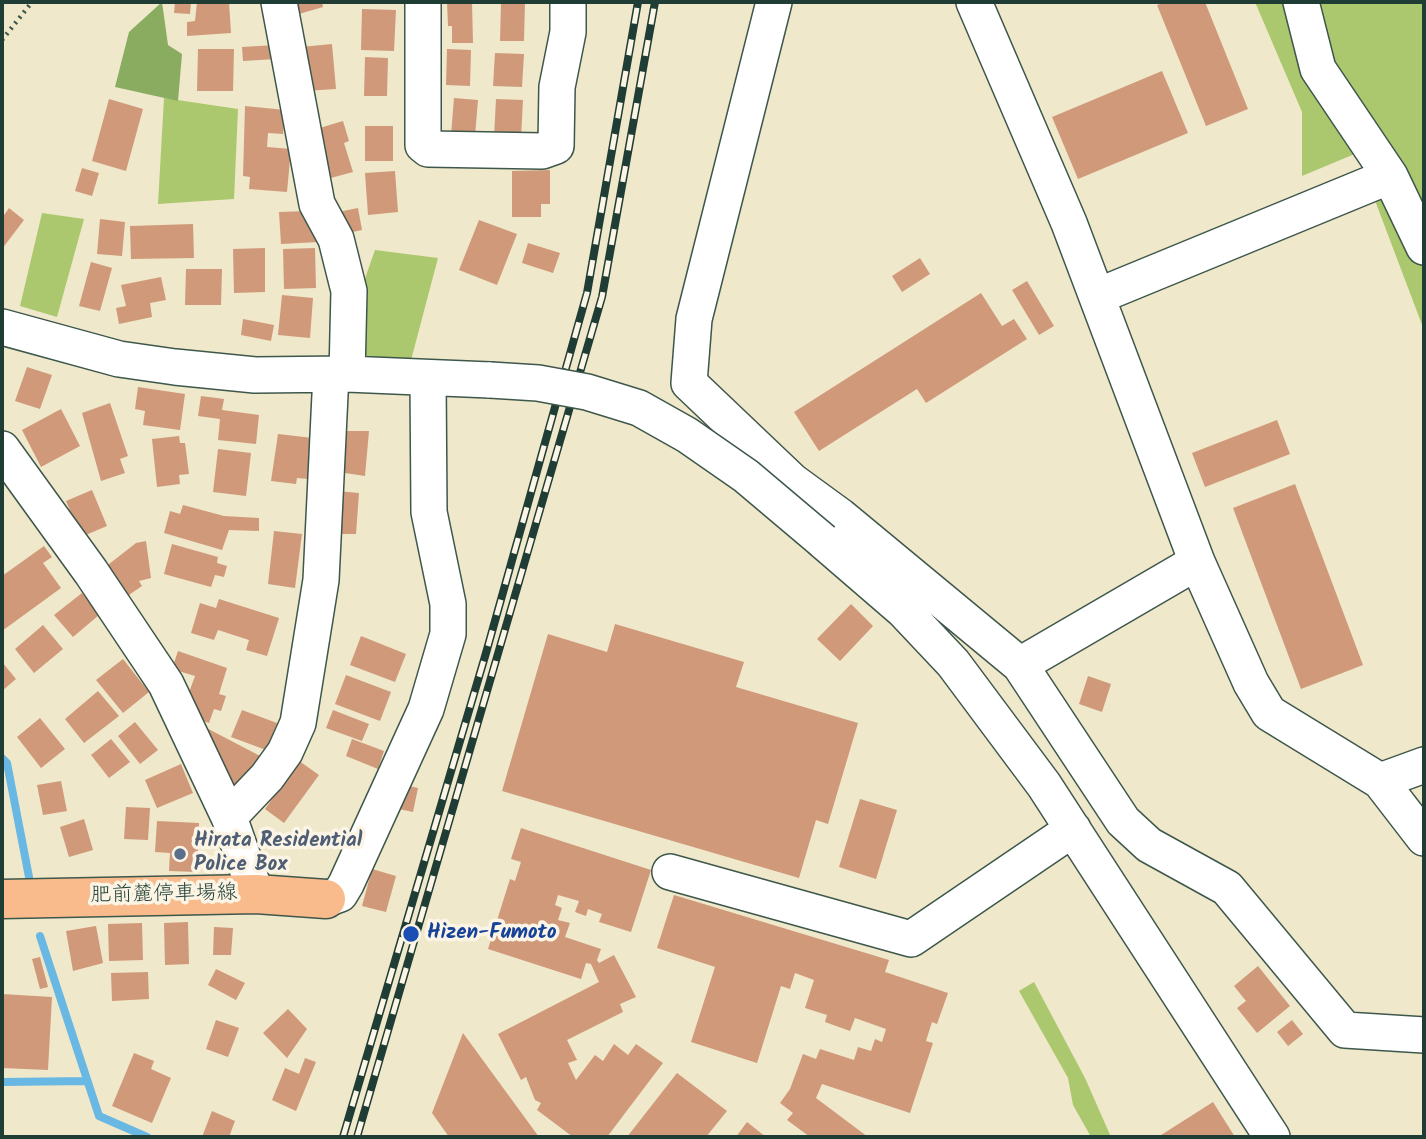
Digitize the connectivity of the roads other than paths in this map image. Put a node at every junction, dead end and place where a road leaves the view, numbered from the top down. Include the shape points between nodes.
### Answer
1 (278, 2) edge
2 (423, 2) edge
3 (568, 2) edge
4 (774, 2) edge
5 (974, 2) edge
6 (1301, 2) edge
7 (1390, 176) junction
8 (1424, 247) edge
9 (1098, 296) junction
10 (2, 327) edge
11 (339, 374) junction
12 (428, 378) junction
13 (2, 449) edge
14 (1197, 562) junction
15 (1020, 665) junction
16 (1424, 765) edge
17 (1380, 781) junction
18 (229, 817) junction
19 (1073, 829) junction
20 (1424, 838) edge
21 (670, 872) dead end
22 (256, 894) junction
23 (2, 899) edge
24 (326, 899) joint
25 (1424, 1035) edge
26 (1272, 1137) edge

1 - 11 street via 317,204 337,239 349,291
2 - 3 street via 423,145 428,149 542,151 556,146 557,87 568,32
4 - 15 street via 694,319 690,383 792,481
5 - 9 street
6 - 7 street via 1318,69
7 - 8 street
7 - 9 street
9 - 14 street
10 - 11 street via 62,346 141,362 255,375
11 - 12 street
11 - 18 street via 321,580 298,723 267,777
12 - 19 street, bridge via 538,383 639,408 746,476 902,610 953,663
12 - 24 street via 429,512 448,604 448,634 426,709 346,884 340,894
13 - 18 street via 166,684
14 - 15 street
14 - 17 street via 1269,713
15 - 25 street via 1123,821 1149,845 1227,888 1345,1030
16 - 17 street
17 - 20 street
18 - 22 street
19 - 21 street via 911,939
19 - 26 street
22 - 23 main road, 肥前麓停車場線
22 - 24 main road, 肥前麓停車場線

